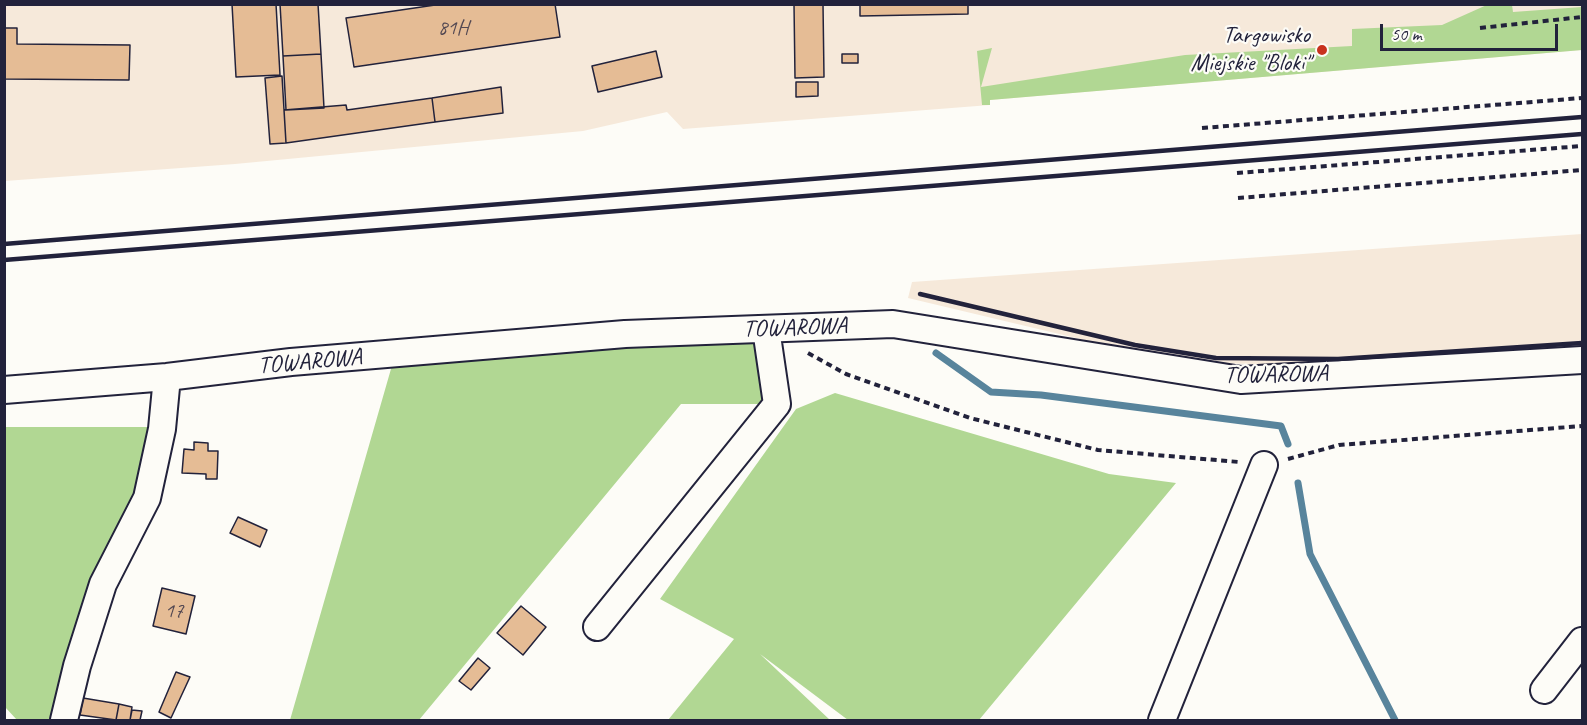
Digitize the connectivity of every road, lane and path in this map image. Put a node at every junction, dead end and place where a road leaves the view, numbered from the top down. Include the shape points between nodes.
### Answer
1 (1582, 17) edge
2 (1480, 28) dead end
3 (1582, 98) edge
4 (1202, 128) dead end
5 (1582, 146) edge
6 (1582, 170) edge
7 (1237, 173) dead end
8 (1238, 198) dead end
9 (766, 329) junction
10 (806, 351) dead end
11 (1582, 360) edge
12 (167, 377) junction
13 (4, 390) edge
14 (1582, 426) edge
15 (1264, 465) junction
16 (597, 627) dead end
17 (1582, 641) edge
18 (1544, 690) dead end
19 (64, 720) edge
20 (1162, 720) edge

1 - 2 path
3 - 4 path
5 - 7 path
6 - 8 path
9 - 11 street, TOWAROWA via 893,324 1241,380
9 - 12 street, TOWAROWA via 625,334 291,362
9 - 16 street via 777,404
10 - 15 path via 846,374 970,417 1098,450
12 - 13 street, TOWAROWA
12 - 19 street via 162,429 147,498 103,584
14 - 15 path via 1339,446
15 - 20 street
17 - 18 street

